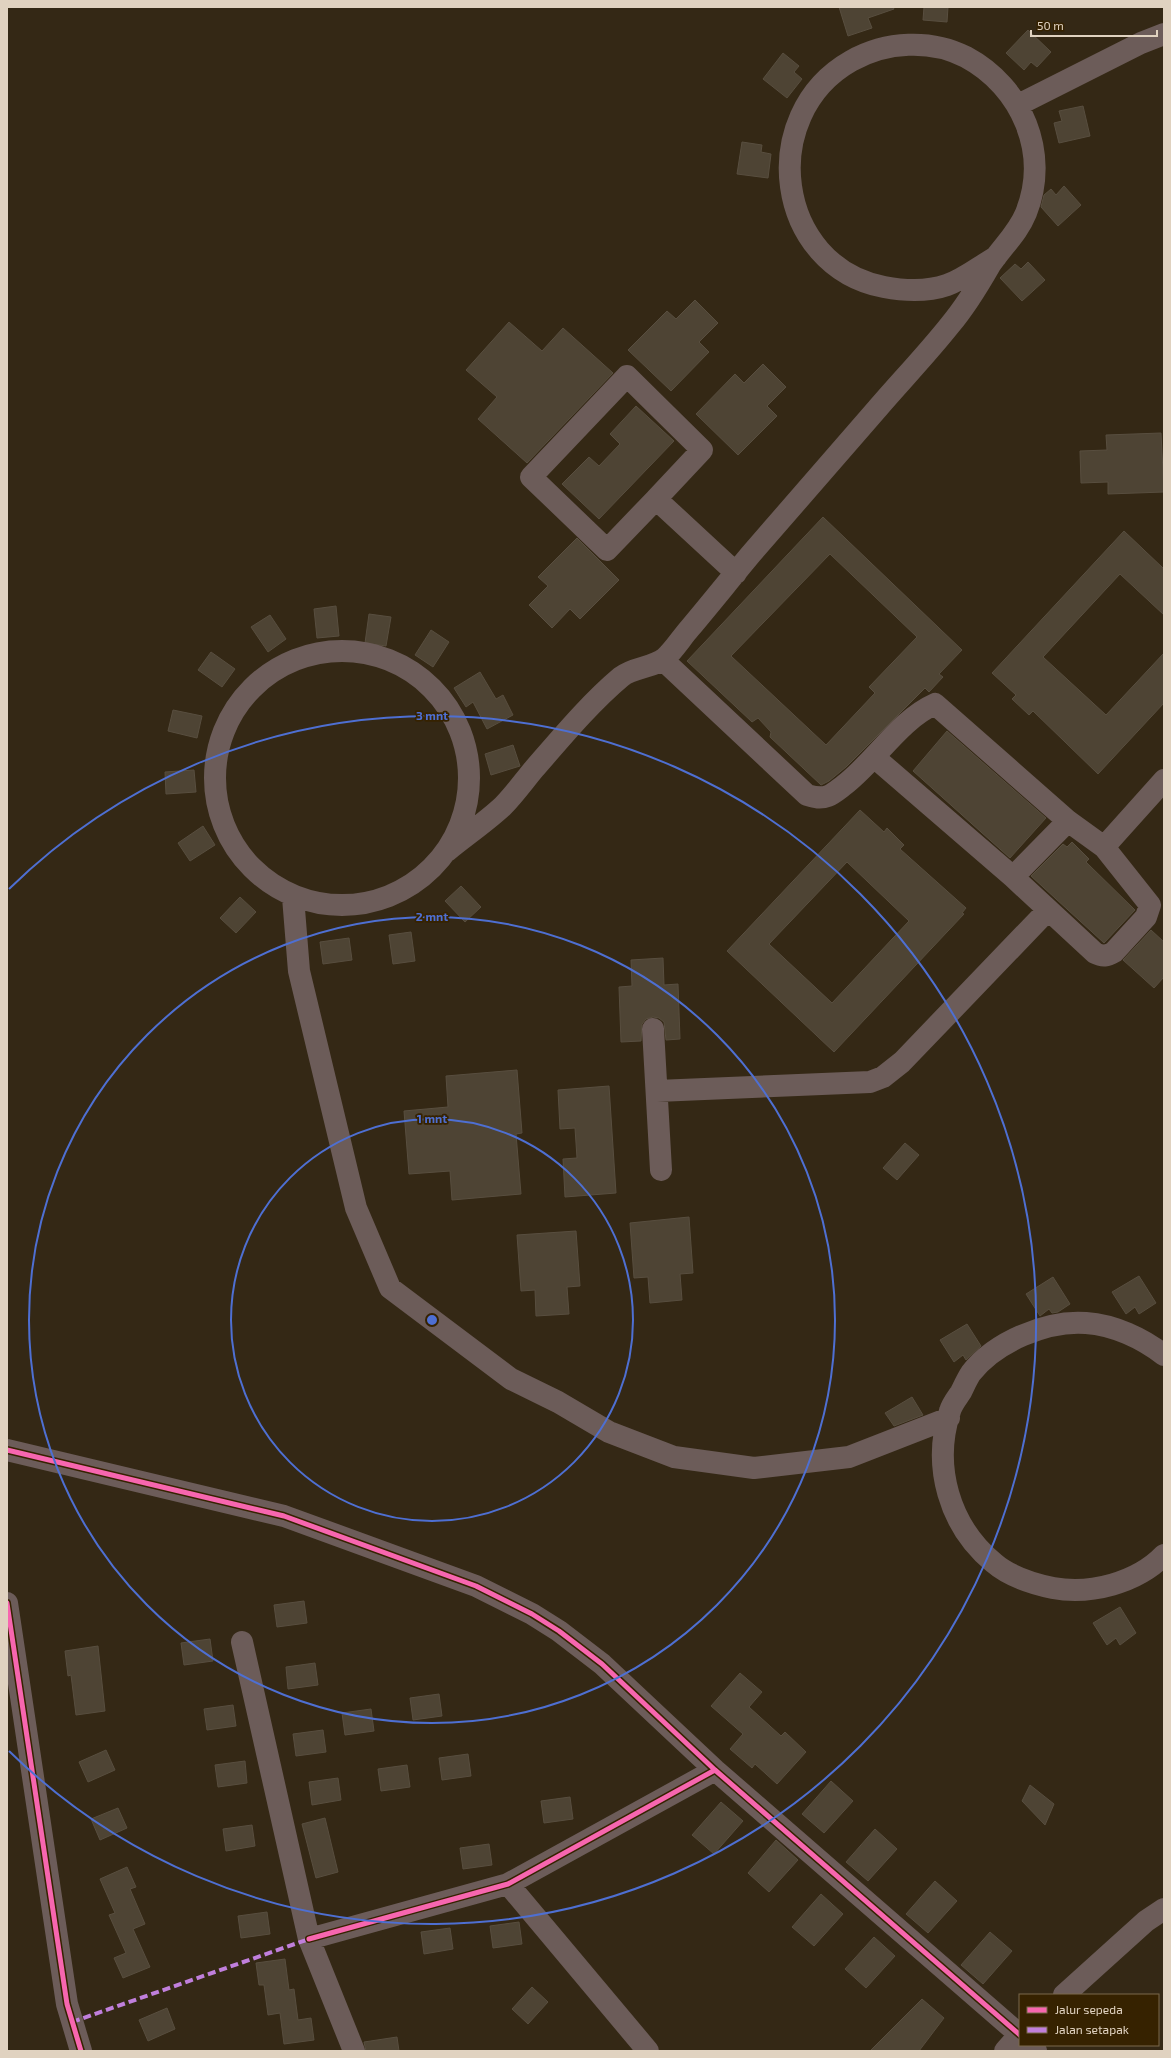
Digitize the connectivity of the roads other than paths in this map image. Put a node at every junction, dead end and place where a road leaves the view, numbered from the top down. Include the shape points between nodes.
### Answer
1 (1164, 34) edge
2 (1018, 105) junction
3 (996, 257) junction
4 (656, 499) junction
5 (736, 573) junction
6 (663, 660) junction
7 (874, 757) junction
8 (1164, 780) edge
9 (1068, 821) junction
10 (1104, 847) junction
11 (447, 851) junction
12 (1013, 877) junction
13 (293, 897) junction
14 (1048, 910) junction
15 (653, 1029) dead end
16 (657, 1091) junction
17 (661, 1170) dead end
18 (1164, 1355) edge
19 (949, 1418) junction
20 (7, 1450) edge
21 (1164, 1555) edge
22 (7, 1603) edge
23 (242, 1642) dead end
24 (715, 1770) junction
25 (508, 1884) junction
26 (1164, 1909) edge
27 (309, 1939) junction
28 (1065, 1994) edge
29 (1019, 2034) edge
30 (1019, 2036) edge
31 (81, 2051) edge
32 (354, 2051) edge
33 (648, 2051) edge
34 (1005, 2051) edge

1 - 2 street
2 - 3 street via 1030,130 1035,157 1034,185 1026,212 1014,236
2 - 3 street via 1002,83 981,65 963,56 930,46 903,45 876,50 851,61 828,78 811,97 799,120 791,144 791,195 800,220 813,241 830,260 851,275 874,285 900,290 925,290 950,284
3 - 5 street via 951,324
4 - 4 street via 607,550 531,477 627,376 702,450
4 - 5 street
5 - 6 street
6 - 7 street via 807,795 817,798 829,796 853,779
6 - 11 street via 625,673 564,735 502,806
7 - 9 street via 921,710 935,704
7 - 12 street
8 - 10 street
9 - 10 street
9 - 12 street
10 - 14 street via 1150,904 1146,917 1114,952 1100,956
11 - 13 street via 417,882 378,901 335,906
11 - 13 street via 466,812 470,770 461,728 438,692 404,665 365,651 323,651 284,664 250,689 226,723 215,763 216,805 232,844 258,876
12 - 14 street
13 - 19 street via 299,971 356,1208 390,1288 511,1379 558,1402 609,1432 674,1457 754,1468 849,1457
14 - 16 street via 902,1062 883,1077 870,1082
15 - 16 street
16 - 17 street
18 - 19 street via 1127,1332 1085,1323 1043,1327 1004,1344 972,1372 950,1410
19 - 21 street via 942,1452 947,1494 965,1533 994,1564 1032,1584 1065,1590 1099,1588 1131,1578
20 - 24 street via 284,1516 476,1586 532,1614 580,1646
22 - 31 street via 67,2004
23 - 27 street
24 - 25 street
24 - 29 street
25 - 27 street
25 - 33 street
26 - 28 street via 1146,1921
27 - 32 street
30 - 34 street

